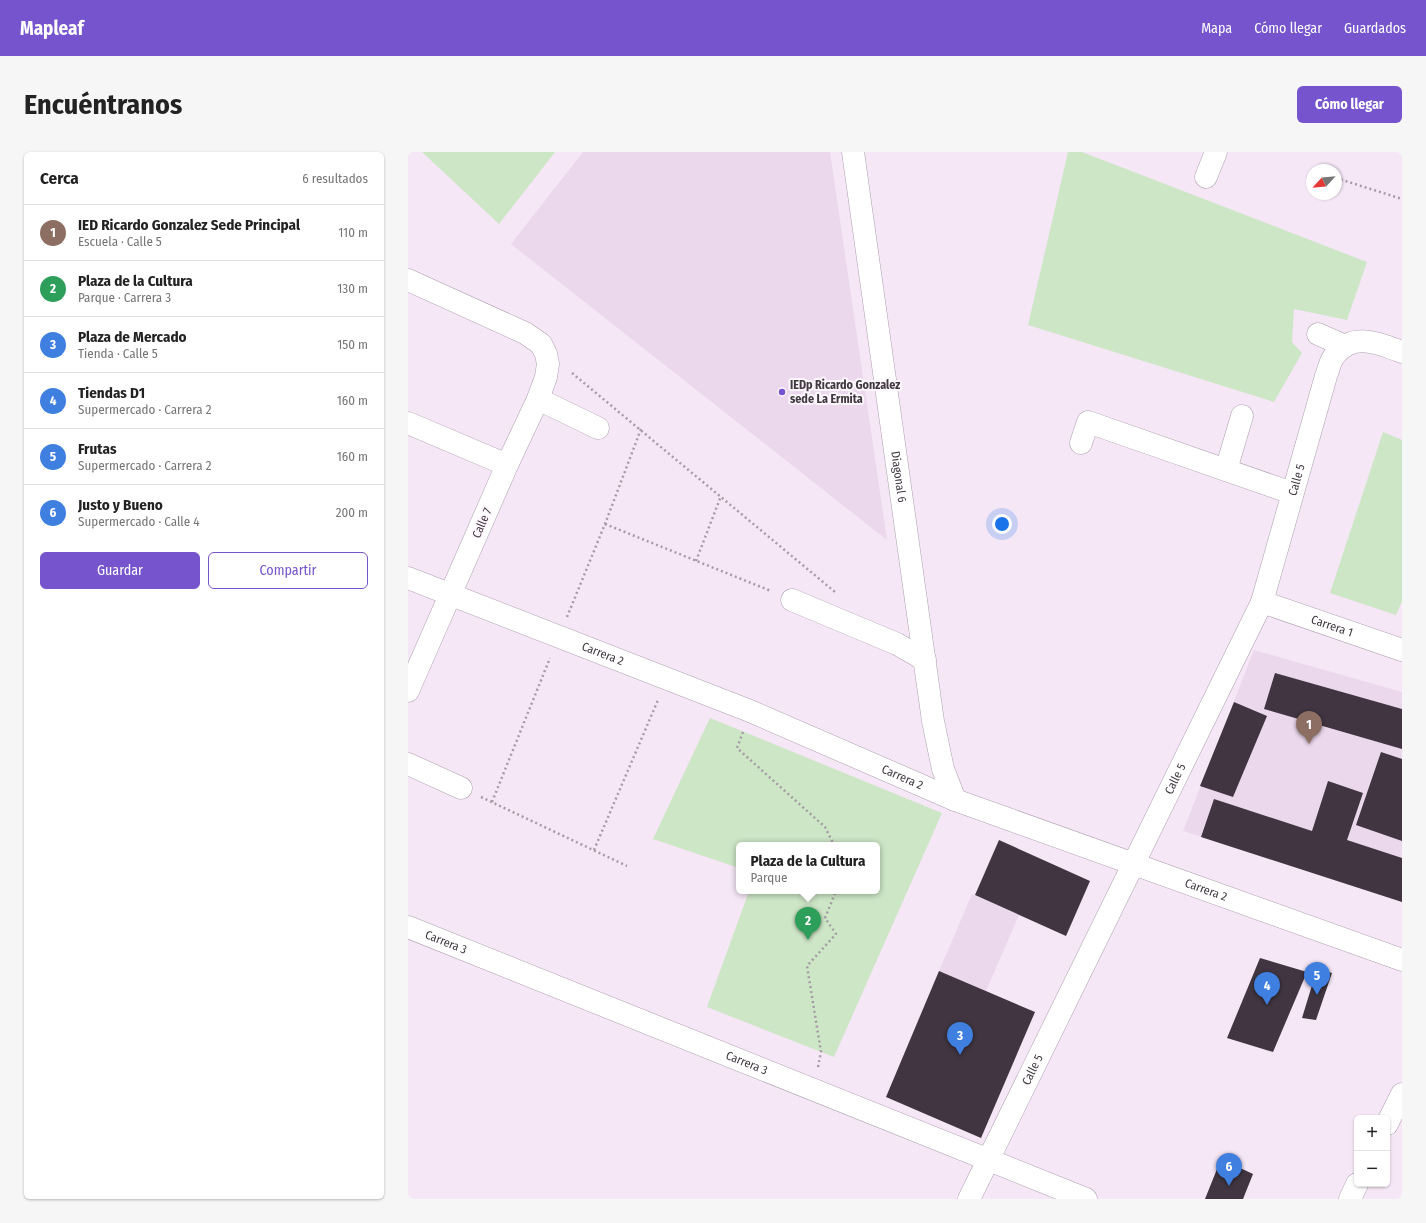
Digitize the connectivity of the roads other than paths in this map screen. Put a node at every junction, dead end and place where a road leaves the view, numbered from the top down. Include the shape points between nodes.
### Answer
1 (853, 152) edge
2 (1216, 152) edge
3 (1206, 177) dead end
4 (408, 280) edge
5 (1318, 334) dead end
6 (1345, 346) junction
7 (1402, 352) edge
8 (538, 399) junction
9 (1242, 416) dead end
10 (408, 423) edge
11 (598, 428) dead end
12 (1081, 443) dead end
13 (507, 465) junction
14 (1226, 470) junction
15 (1292, 493) junction
16 (408, 578) edge
17 (451, 594) junction
18 (792, 600) road end
19 (1262, 602) junction
20 (1402, 650) edge
21 (925, 660) junction
22 (408, 691) edge
23 (408, 764) edge
24 (461, 788) road end
25 (955, 800) junction
26 (1133, 864) junction
27 (408, 927) edge
28 (1402, 960) edge
29 (1402, 1094) edge
30 (1390, 1118) edge
31 (989, 1160) junction
32 (1356, 1187) edge
33 (969, 1199) edge
34 (1086, 1199) edge
35 (1350, 1199) edge

1 - 21 street, Diagonal 6
2 - 3 street
4 - 8 street, Calle 7 via 525,333 541,344 548,364
5 - 6 street
6 - 7 street via 1363,340
6 - 15 street, Calle 5 via 1334,356 1326,376
8 - 11 street
8 - 13 street, Calle 7
9 - 14 street
10 - 13 street
12 - 14 street via 1088,422
13 - 17 street, Calle 7
14 - 15 street
15 - 19 street, Calle 5
16 - 17 street, Carrera 2
17 - 22 street, Calle 7
17 - 25 street, Carrera 2 via 750,711
18 - 21 street via 897,644
19 - 20 street, Carrera 1
19 - 26 street, Calle 5
21 - 25 street, Diagonal 6 via 933,721 943,769
23 - 24 street
25 - 26 street, Carrera 2
26 - 28 street, Carrera 2
26 - 31 street, Calle 5
27 - 31 street, Carrera 3
29 - 30 street
31 - 33 street, Calle 5
31 - 34 street, Carrera 3
32 - 35 street

